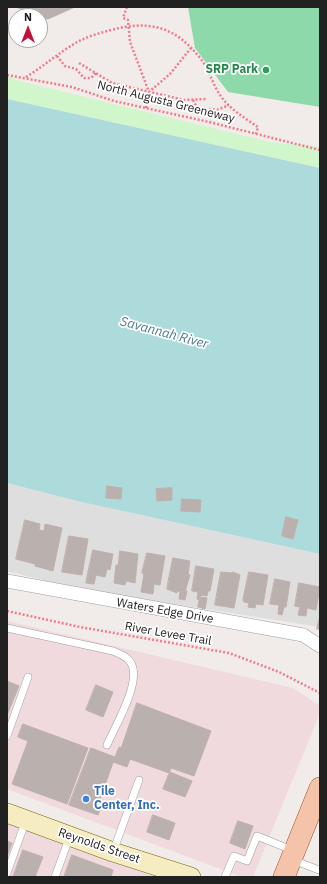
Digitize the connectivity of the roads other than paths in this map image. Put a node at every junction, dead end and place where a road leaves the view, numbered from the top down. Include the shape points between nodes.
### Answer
1 (7, 581) edge
2 (7, 628) edge
3 (320, 646) edge
4 (28, 676) dead end
5 (7, 736) edge
6 (107, 745) dead end
7 (139, 780) dead end
8 (320, 788) edge
9 (7, 813) edge
10 (26, 820) junction
11 (70, 836) junction
12 (113, 852) junction
13 (290, 862) edge
14 (318, 871) edge
15 (7, 873) edge
16 (55, 877) edge
17 (191, 877) edge
18 (225, 877) edge

1 - 3 street, Waters Edge Drive via 303,635
2 - 6 lane via 113,651 124,656 131,664 134,675 132,688
4 - 5 lane
7 - 12 lane
8 - 13 main road
9 - 10 main road, Reynolds Street
10 - 11 main road, Reynolds Street
10 - 15 lane
11 - 12 main road, Reynolds Street
11 - 16 lane
12 - 17 main road, Reynolds Street
13 - 14 lane
13 - 18 lane via 257,836 247,861 234,856

